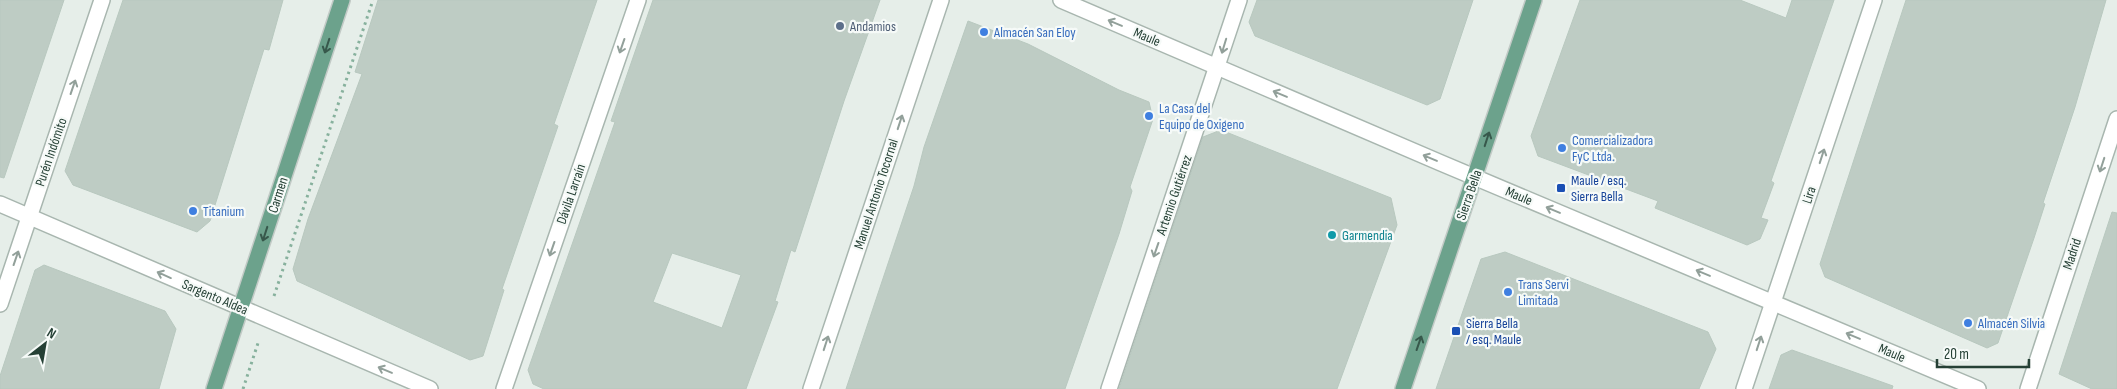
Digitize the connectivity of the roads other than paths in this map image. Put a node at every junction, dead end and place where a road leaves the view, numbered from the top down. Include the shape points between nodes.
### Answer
1 (102, 0) edge
2 (342, 0) edge
3 (638, 0) edge
4 (941, 0) edge
5 (1061, 0) edge
6 (1238, 0) edge
7 (1534, 0) edge
8 (1874, 0) edge
9 (1217, 67) junction
10 (2117, 119) edge
11 (1475, 177) junction
12 (0, 204) edge
13 (30, 216) junction
14 (1773, 303) junction
15 (0, 304) edge
16 (241, 308) junction
17 (214, 389) edge
18 (430, 389) edge
19 (504, 389) edge
20 (811, 389) edge
21 (1109, 389) edge
22 (1403, 389) edge
23 (1744, 389) edge
24 (1978, 389) edge
25 (2028, 389) edge

13 -> 1 street, Purén Indómito
2 -> 16 main road, Carmen
3 -> 19 street, Dávila Larraín
20 -> 4 street, Manuel Antonio Tocornal
9 -> 5 street, Maule
6 -> 9 street, Artemio Gutiérrez
11 -> 7 main road, Sierra Bella
14 -> 8 street, Lira
11 -> 9 street, Maule
9 -> 21 street, Artemio Gutiérrez
10 -> 25 street, Madrid
14 -> 11 street, Maule
22 -> 11 main road, Sierra Bella
12 - 13 street, Sargento Aldea
15 -> 13 street, Purén Indómito
16 -> 13 street, Sargento Aldea
23 -> 14 street, Lira
24 -> 14 street, Maule
16 - 17 main road, Carmen
18 -> 16 street, Sargento Aldea

